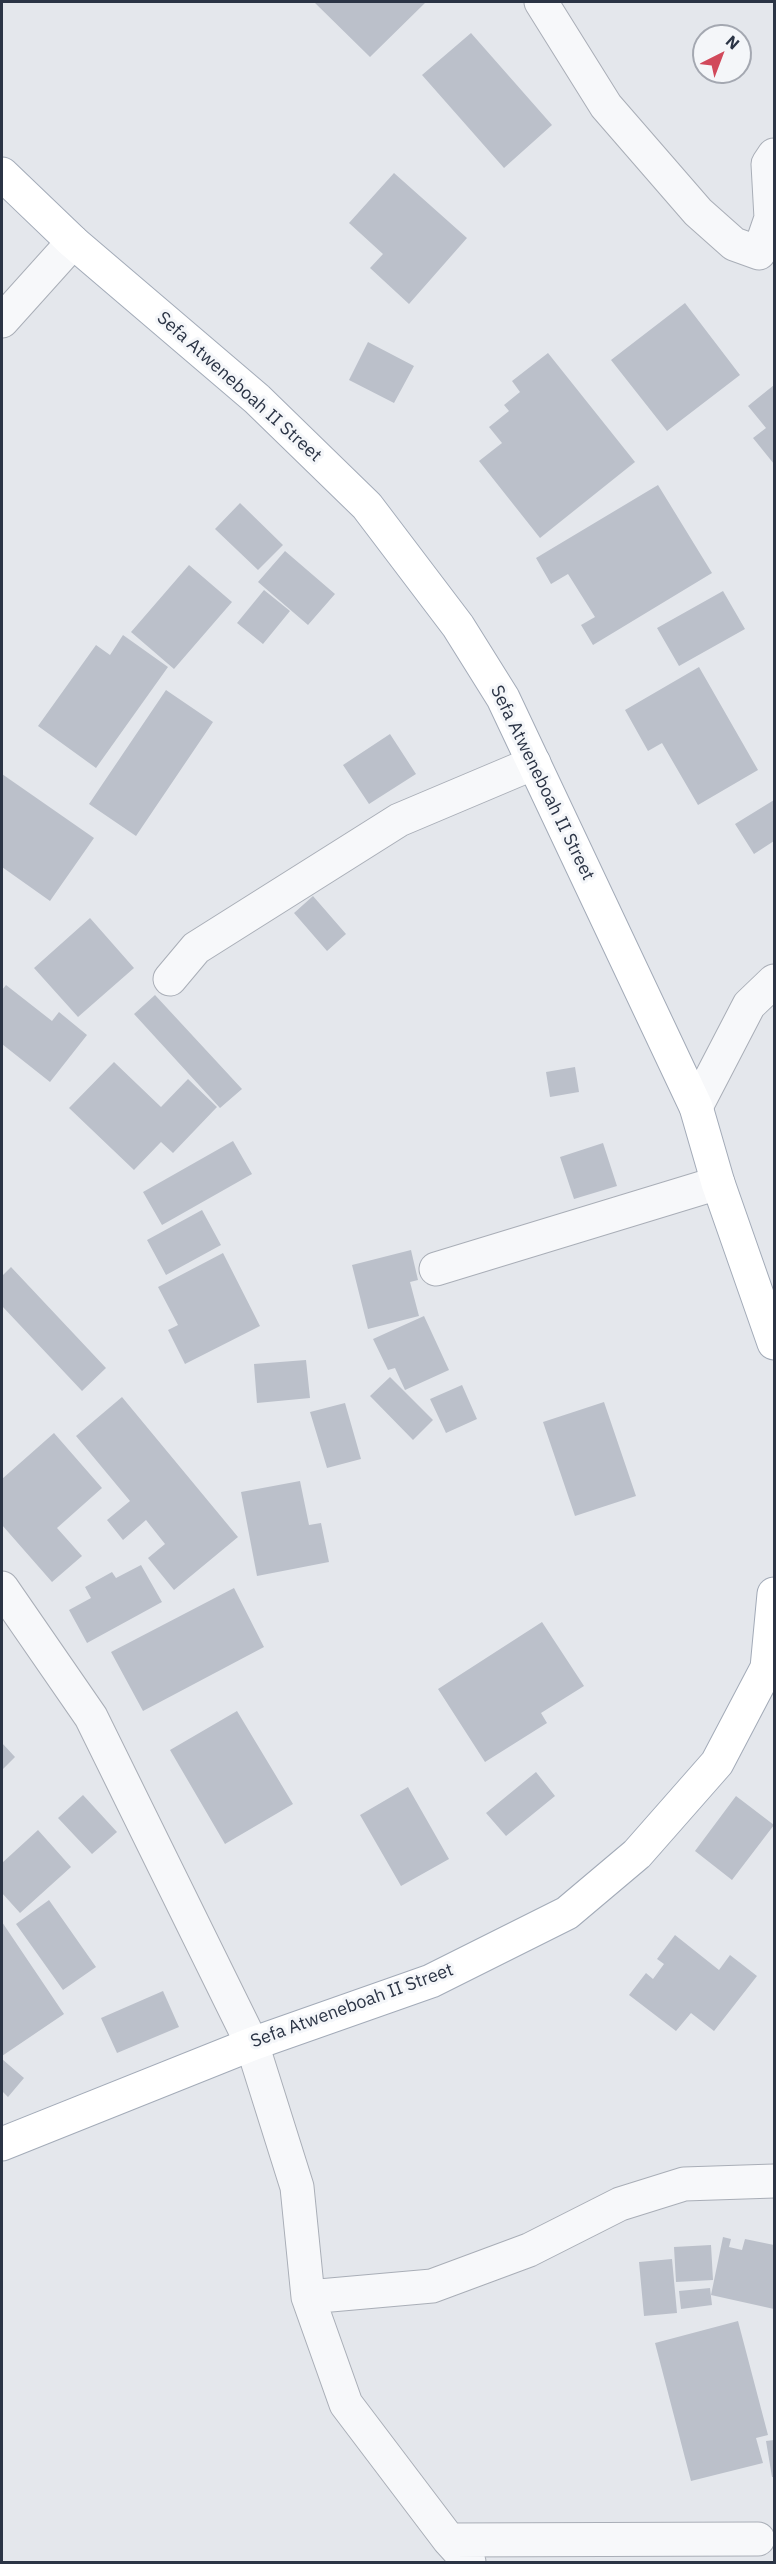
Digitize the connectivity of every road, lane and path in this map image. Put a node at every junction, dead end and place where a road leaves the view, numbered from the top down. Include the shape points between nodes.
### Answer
1 (541, 2) edge
2 (774, 155) edge
3 (2, 174) edge
4 (73, 242) junction
5 (2, 321) edge
6 (534, 763) junction
7 (170, 980) dead end
8 (774, 981) edge
9 (696, 1107) junction
10 (718, 1183) junction
11 (436, 1269) dead end
12 (774, 1343) edge
13 (2, 1588) edge
14 (774, 1594) edge
15 (252, 2044) junction
16 (2, 2144) edge
17 (774, 2181) edge
18 (308, 2297) junction
19 (758, 2539) dead end
20 (459, 2551) edge

1 - 2 street via 621,124 698,212 734,244 759,253 771,218 768,164
3 - 4 main road, Sefa Atweneboah II Street
4 - 5 street
4 - 6 main road, Sefa Atweneboah II Street via 258,399 367,506 458,626 503,698
6 - 7 street via 399,820 196,948
6 - 9 main road, Sefa Atweneboah II Street
8 - 9 street via 749,1005
9 - 10 main road, Sefa Atweneboah II Street
10 - 11 street
10 - 12 main road, Sefa Atweneboah II Street
13 - 15 street via 91,1717
14 - 15 main road, Sefa Atweneboah II Street via 767,1668 717,1762 628,1861 567,1913 431,1981
15 - 16 main road, Sefa Atweneboah II Street
15 - 18 street via 297,2187
17 - 18 street via 684,2184 620,2204 529,2250 432,2286
18 - 20 street via 346,2404
19 - 20 street

